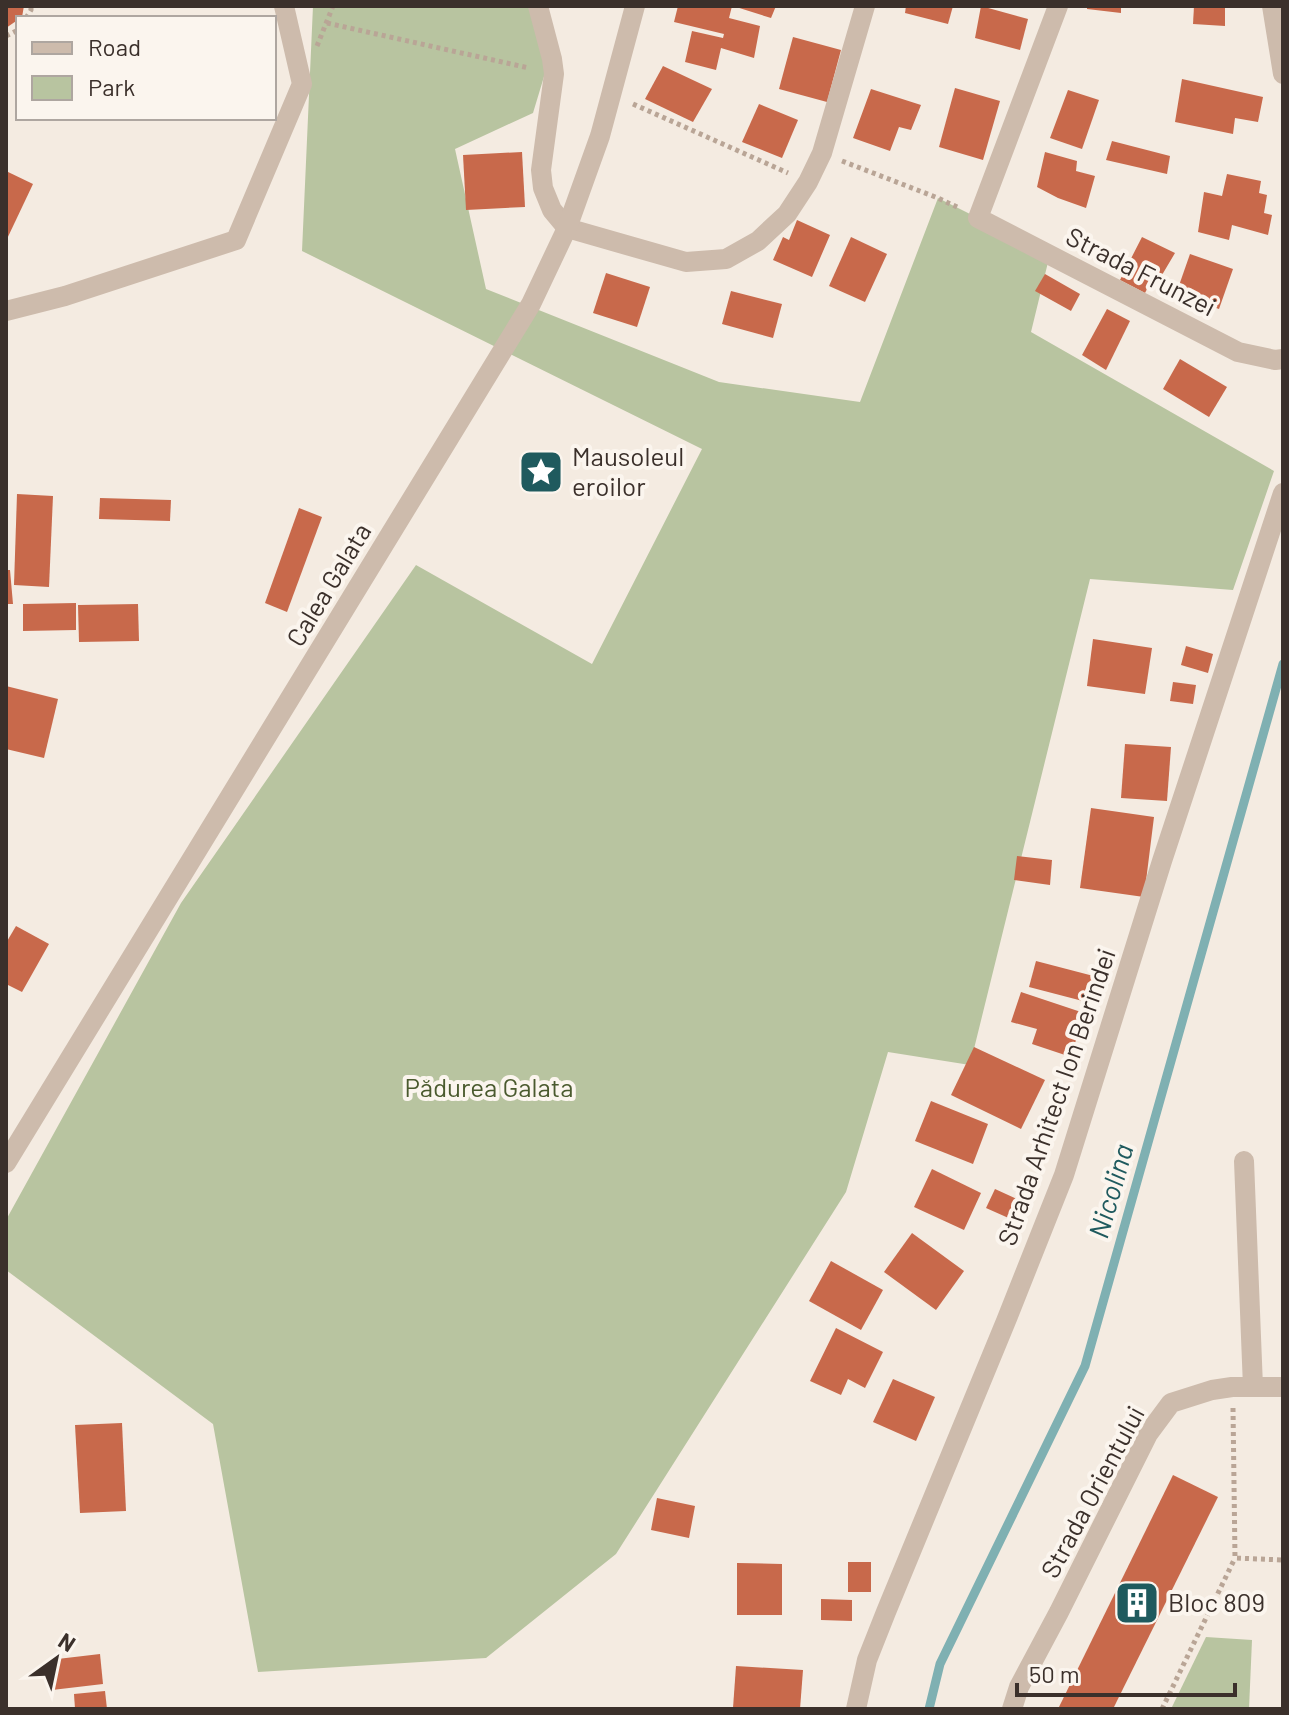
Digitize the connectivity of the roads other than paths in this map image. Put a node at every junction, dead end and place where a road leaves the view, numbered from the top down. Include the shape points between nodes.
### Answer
1 (284, 6) edge
2 (538, 6) edge
3 (635, 6) edge
4 (865, 6) edge
5 (1058, 6) edge
6 (1272, 6) edge
7 (1283, 74) edge
8 (567, 228) junction
9 (6, 311) edge
10 (1283, 359) edge
11 (1283, 493) edge
12 (1244, 1161) dead end
13 (6, 1163) edge
14 (1242, 1387) junction
15 (1283, 1387) edge
16 (856, 1709) edge
17 (1012, 1709) edge

1 - 9 street via 302,84 236,240
2 - 8 street via 554,74 543,188
3 - 8 street, Calea Galata via 600,136
4 - 8 street via 822,153 787,214 758,241 726,259 686,262
5 - 10 street, Strada Frunzei via 978,218 1238,352
6 - 7 street
8 - 13 street, Calea Galata via 531,304
11 - 16 street, Strada Arhitect Ion Berindei via 1064,1175 881,1624
12 - 14 street
14 - 15 street, Strada Orientului
14 - 17 street, Strada Orientului via 1171,1403 1148,1434

